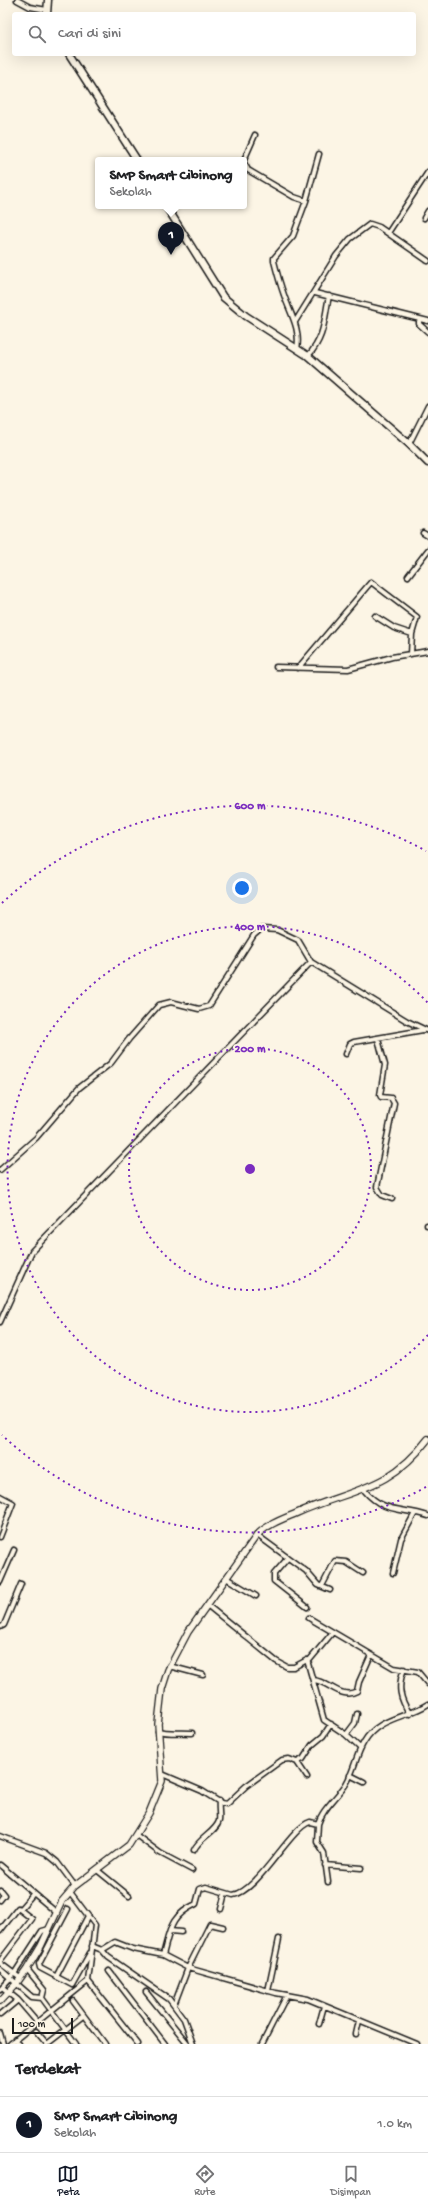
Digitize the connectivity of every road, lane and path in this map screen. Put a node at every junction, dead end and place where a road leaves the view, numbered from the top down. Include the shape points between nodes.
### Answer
1 (17, 0) edge
2 (48, 0) edge
3 (47, 12) edge
4 (70, 56) edge
5 (255, 135) dead end
6 (319, 154) dead end
7 (135, 157) edge
8 (245, 157) edge
9 (247, 168) edge
10 (428, 172) edge
11 (306, 201) junction
12 (168, 209) edge
13 (428, 211) edge
14 (424, 218) dead end
15 (388, 233) junction
16 (428, 261) edge
17 (315, 293) junction
18 (329, 296) junction
19 (419, 319) junction
20 (428, 320) edge
21 (295, 322) junction
22 (428, 332) edge
23 (297, 349) junction
24 (308, 356) junction
25 (428, 406) edge
26 (409, 444) junction
27 (427, 460) edge
28 (423, 533) dead end
29 (428, 536) edge
30 (428, 550) edge
31 (408, 576) dead end
32 (375, 616) dead end
33 (412, 634) junction
34 (428, 651) edge
35 (411, 654) junction
36 (276, 667) dead end
37 (298, 668) junction
38 (311, 962) junction
39 (426, 1031) edge
40 (378, 1039) junction
41 (346, 1054) dead end
42 (0, 1170) edge
43 (392, 1198) dead end
44 (0, 1322) edge
45 (428, 1439) edge
46 (364, 1490) junction
47 (0, 1496) edge
48 (415, 1513) junction
49 (428, 1516) edge
50 (257, 1535) junction
51 (0, 1537) edge
52 (14, 1550) dead end
53 (287, 1559) junction
54 (363, 1573) dead end
55 (393, 1573) dead end
56 (226, 1578) junction
57 (0, 1582) edge
58 (21, 1584) dead end
59 (322, 1586) junction
60 (330, 1590) dead end
61 (256, 1596) dead end
62 (207, 1605) junction
63 (307, 1607) dead end
64 (309, 1618) dead end
65 (0, 1627) edge
66 (333, 1632) junction
67 (371, 1655) junction
68 (308, 1662) junction
69 (169, 1666) junction
70 (404, 1670) junction
71 (203, 1675) dead end
72 (313, 1680) junction
73 (428, 1684) edge
74 (428, 1704) edge
75 (357, 1714) dead end
76 (410, 1714) junction
77 (331, 1724) junction
78 (158, 1731) junction
79 (192, 1733) dead end
80 (346, 1735) junction
81 (360, 1748) junction
82 (296, 1762) junction
83 (162, 1774) junction
84 (350, 1775) junction
85 (307, 1777) dead end
86 (364, 1782) dead end
87 (219, 1801) junction
88 (318, 1824) junction
89 (136, 1835) junction
90 (0, 1836) edge
91 (194, 1850) dead end
92 (0, 1865) edge
93 (325, 1865) junction
94 (361, 1868) dead end
95 (98, 1870) junction
96 (192, 1870) dead end
97 (328, 1882) dead end
98 (75, 1886) junction
99 (0, 1890) edge
100 (70, 1892) junction
101 (225, 1893) junction
102 (33, 1894) junction
103 (129, 1896) dead end
104 (0, 1900) edge
105 (20, 1908) junction
106 (68, 1909) dead end
107 (221, 1910) dead end
108 (55, 1914) junction
109 (88, 1916) junction
110 (62, 1921) junction
111 (223, 1927) dead end
112 (49, 1929) junction
113 (0, 1931) edge
114 (170, 1931) junction
115 (181, 1932) dead end
116 (278, 1939) dead end
117 (92, 1948) junction
118 (102, 1950) junction
119 (163, 1955) junction
120 (0, 1962) edge
121 (188, 1968) junction
122 (0, 1969) edge
123 (27, 1969) junction
124 (109, 1971) dead end
125 (13, 1976) junction
126 (56, 1977) junction
127 (19, 1980) junction
128 (88, 1981) junction
129 (1, 1988) edge
130 (268, 1991) junction
131 (146, 1992) dead end
132 (8, 1993) junction
133 (287, 1995) junction
134 (42, 1998) junction
135 (18, 2000) junction
136 (0, 2001) edge
137 (73, 2001) dead end
138 (174, 2005) junction
139 (324, 2006) junction
140 (50, 2010) junction
141 (0, 2015) edge
142 (83, 2016) junction
143 (36, 2021) junction
144 (359, 2021) junction
145 (319, 2024) dead end
146 (65, 2030) junction
147 (36, 2031) dead end
148 (0, 2033) edge
149 (356, 2034) dead end
150 (15, 2039) junction
151 (3, 2044) edge
152 (10, 2044) edge
153 (19, 2044) edge
154 (47, 2044) edge
155 (76, 2044) edge
156 (106, 2044) edge
157 (138, 2044) edge
158 (165, 2044) edge
159 (188, 2044) edge
160 (193, 2044) edge
161 (262, 2044) edge
162 (417, 2044) edge

1 - 3 street
2 - 3 main road
4 - 7 main road
5 - 8 street
6 - 11 street
9 - 11 street via 294,197
10 - 15 street
11 - 21 street via 293,236 274,258 284,295
12 - 23 main road via 223,297 246,316
13 - 14 street
15 - 16 street
15 - 17 street via 374,224 365,227 336,256
17 - 18 street
17 - 21 street
18 - 19 street
18 - 24 street via 322,335
19 - 20 street
19 - 22 street via 419,324
21 - 23 street
23 - 24 main road
24 - 26 main road
25 - 26 street
26 - 27 main road
28 - 29 street
30 - 31 street
32 - 33 street via 394,628
33 - 35 street
33 - 37 street via 417,617 370,582
34 - 35 street
35 - 37 street via 348,669
36 - 37 street
38 - 39 street
38 - 42 street via 298,940 286,933 268,928 257,931 209,1006 199,1009 172,1002 159,1005 111,1063 79,1088 36,1138
38 - 44 street via 32,1251
39 - 40 street
40 - 41 street via 350,1044
40 - 43 street via 385,1065 380,1095 391,1098 394,1106 377,1187 382,1195
45 - 46 street via 402,1466
46 - 48 street via 381,1506
46 - 50 street via 308,1508 273,1523
47 - 51 street via 13,1503
48 - 49 street
48 - 55 street via 401,1539
50 - 53 street
50 - 56 street
52 - 57 street
53 - 59 street via 306,1571
53 - 63 street via 274,1574 274,1581
54 - 59 street via 346,1562 334,1561
56 - 61 street
56 - 62 street
58 - 65 street via 4,1625
59 - 60 street
62 - 68 street via 277,1663 291,1667 304,1660
62 - 69 street
64 - 66 street
66 - 67 street
66 - 68 street
67 - 70 street via 394,1668
67 - 72 street via 358,1682 357,1690 353,1693 344,1694 325,1683
68 - 72 street
69 - 71 street
69 - 78 street via 162,1689
70 - 73 street via 418,1672
70 - 76 street via 399,1684 400,1693
72 - 77 street via 324,1720
74 - 76 street
75 - 80 street via 355,1723
76 - 81 street via 387,1720 371,1732
77 - 80 street
77 - 82 street via 323,1736 312,1744 303,1759
78 - 79 street via 171,1734
78 - 83 street
80 - 81 street
81 - 84 street
82 - 85 street
82 - 87 street via 282,1760 246,1786 229,1803
83 - 87 street
83 - 89 street via 156,1798
84 - 86 street
84 - 88 street
87 - 91 street via 217,1825 198,1841
88 - 93 street via 317,1840 323,1851
88 - 101 street via 310,1822 301,1827 263,1872 237,1895
89 - 95 street via 123,1851
89 - 96 street via 160,1853
90 - 98 street via 46,1853
92 - 102 street
93 - 94 street
93 - 97 street
95 - 98 street
95 - 103 street
98 - 100 street
99 - 104 street via 4,1895
100 - 108 street
100 - 109 street
101 - 107 street
101 - 114 street via 202,1887 196,1904 175,1917
102 - 105 street
102 - 108 street
105 - 113 street
105 - 120 street via 32,1921
106 - 110 street
108 - 110 street
108 - 112 street
109 - 117 street via 96,1928
109 - 126 street
110 - 126 street via 39,1966
111 - 121 street via 210,1924
112 - 123 street
112 - 125 street via 42,1931
114 - 115 street
114 - 119 street
116 - 130 street
117 - 118 street
117 - 126 street via 73,1984
117 - 128 street
118 - 119 street via 114,1942
118 - 138 street
119 - 121 street
120 - 125 street
121 - 130 street
121 - 138 street
122 - 125 street
123 - 127 street
123 - 134 street via 44,1990
124 - 158 street
125 - 127 street
125 - 129 street
127 - 132 street
127 - 134 street via 32,1998
128 - 140 street
128 - 157 street
129 - 132 street
130 - 133 street
131 - 159 street
132 - 135 street
132 - 136 street
133 - 139 street
133 - 161 street
134 - 140 street
135 - 141 street
135 - 143 street
137 - 142 street
138 - 160 street via 187,2024
139 - 144 street
139 - 145 street
140 - 143 street
140 - 146 street
142 - 146 street
142 - 156 street
143 - 150 street
144 - 149 street
144 - 162 street
146 - 154 street
146 - 155 street
147 - 154 street
148 - 151 street
150 - 152 street
150 - 153 street

